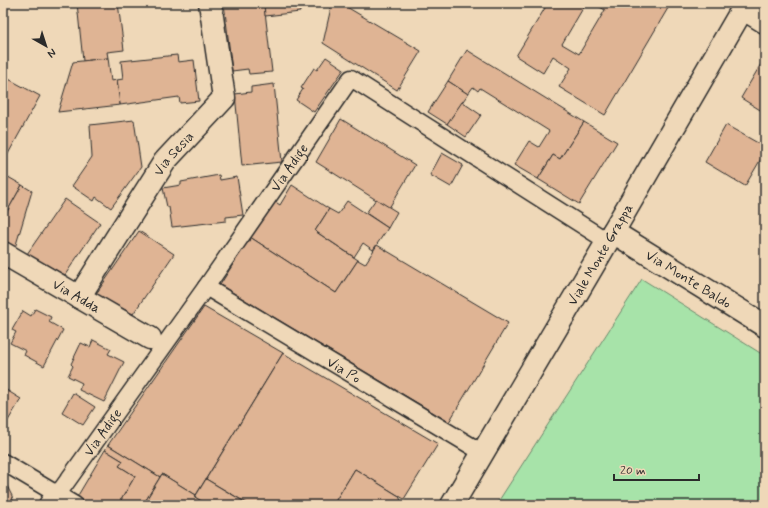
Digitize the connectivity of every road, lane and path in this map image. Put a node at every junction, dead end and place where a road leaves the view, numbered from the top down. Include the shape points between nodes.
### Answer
1 (210, 3) edge
2 (744, 6) edge
3 (765, 22) edge
4 (610, 236) junction
5 (3, 253) edge
6 (206, 287) junction
7 (79, 297) junction
8 (765, 326) edge
9 (150, 338) dead end
10 (482, 453) junction
11 (3, 462) edge
12 (61, 501) edge
13 (452, 505) edge

1 - 7 street, Via Sesia via 224,98 165,161
2 - 3 street
2 - 4 street, Viale Monte Grappa
4 - 6 lane, Via Adige via 351,78
4 - 8 street, Via Monte Baldo
4 - 10 street, Viale Monte Grappa
5 - 7 street, Via Adda
6 - 10 lane, Via Po
6 - 12 lane, Via Adige
7 - 9 street, Via Adda
10 - 13 street, Viale Monte Grappa
11 - 12 lane

